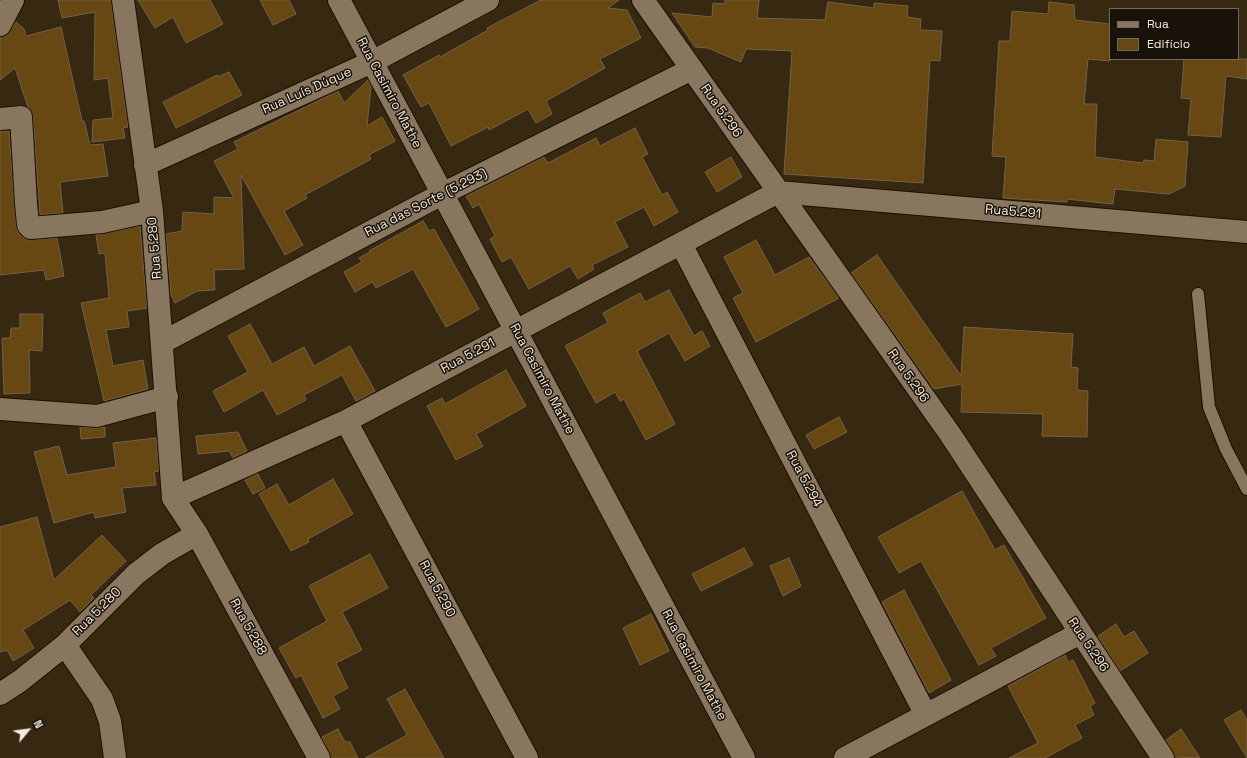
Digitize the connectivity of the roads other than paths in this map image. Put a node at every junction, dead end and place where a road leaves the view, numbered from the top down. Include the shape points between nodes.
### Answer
1 (13, 0) edge
2 (123, 0) edge
3 (339, 0) edge
4 (488, 0) edge
5 (643, 0) edge
6 (0, 25) edge
7 (372, 62) junction
8 (692, 69) junction
9 (0, 119) edge
10 (145, 165) junction
11 (778, 192) junction
12 (442, 194) junction
13 (152, 211) junction
14 (1247, 232) edge
15 (681, 244) junction
16 (1198, 294) dead end
17 (516, 331) junction
18 (162, 342) junction
19 (167, 397) junction
20 (0, 409) edge
21 (346, 421) junction
22 (1247, 489) edge
23 (173, 498) junction
24 (197, 534) junction
25 (1080, 633) junction
26 (64, 645) junction
27 (0, 694) edge
28 (926, 714) junction
29 (116, 758) edge
30 (319, 758) edge
31 (527, 758) edge
32 (744, 758) edge
33 (845, 758) edge
34 (1163, 758) edge

1 - 6 street
2 - 10 street, Rua 5.280
3 - 7 street, Rua Casimiro Mathe
4 - 7 street, Rua Luís Dúque
5 - 8 street, Rua 5.296
7 - 10 street, Rua Luís Dúque
7 - 12 street, Rua Casimiro Mathe
8 - 11 street, Rua 5.296
8 - 12 street, Rua das Sorte (5.293)
9 - 13 street via 21,117 26,203 28,225 31,228 102,222
10 - 13 street, Rua 5.280
11 - 14 street, Rua5.291
11 - 15 street, Rua 5.291
11 - 25 street, Rua 5.296 via 950,434
12 - 17 street, Rua Casimiro Mathe
12 - 18 street, Rua das Sorte (5.293)
13 - 18 street, Rua 5.280
15 - 17 street, Rua 5.291
15 - 28 street, Rua 5.294
16 - 22 lane via 1209,407 1226,449
17 - 21 street, Rua 5.291
17 - 32 street, Rua Casimiro Mathe
18 - 19 street, Rua 5.280
19 - 20 street via 97,416
19 - 23 street, Rua 5.280
21 - 23 street, Rua 5.291
21 - 31 street, Rua 5.290
23 - 24 street, Rua 5.288
24 - 26 street, Rua 5.280 via 162,554 136,574
24 - 30 street, Rua 5.288
25 - 28 street
25 - 34 street, Rua 5.296
26 - 27 street, Rua 5.280
26 - 29 street via 102,699 110,721
28 - 33 street

